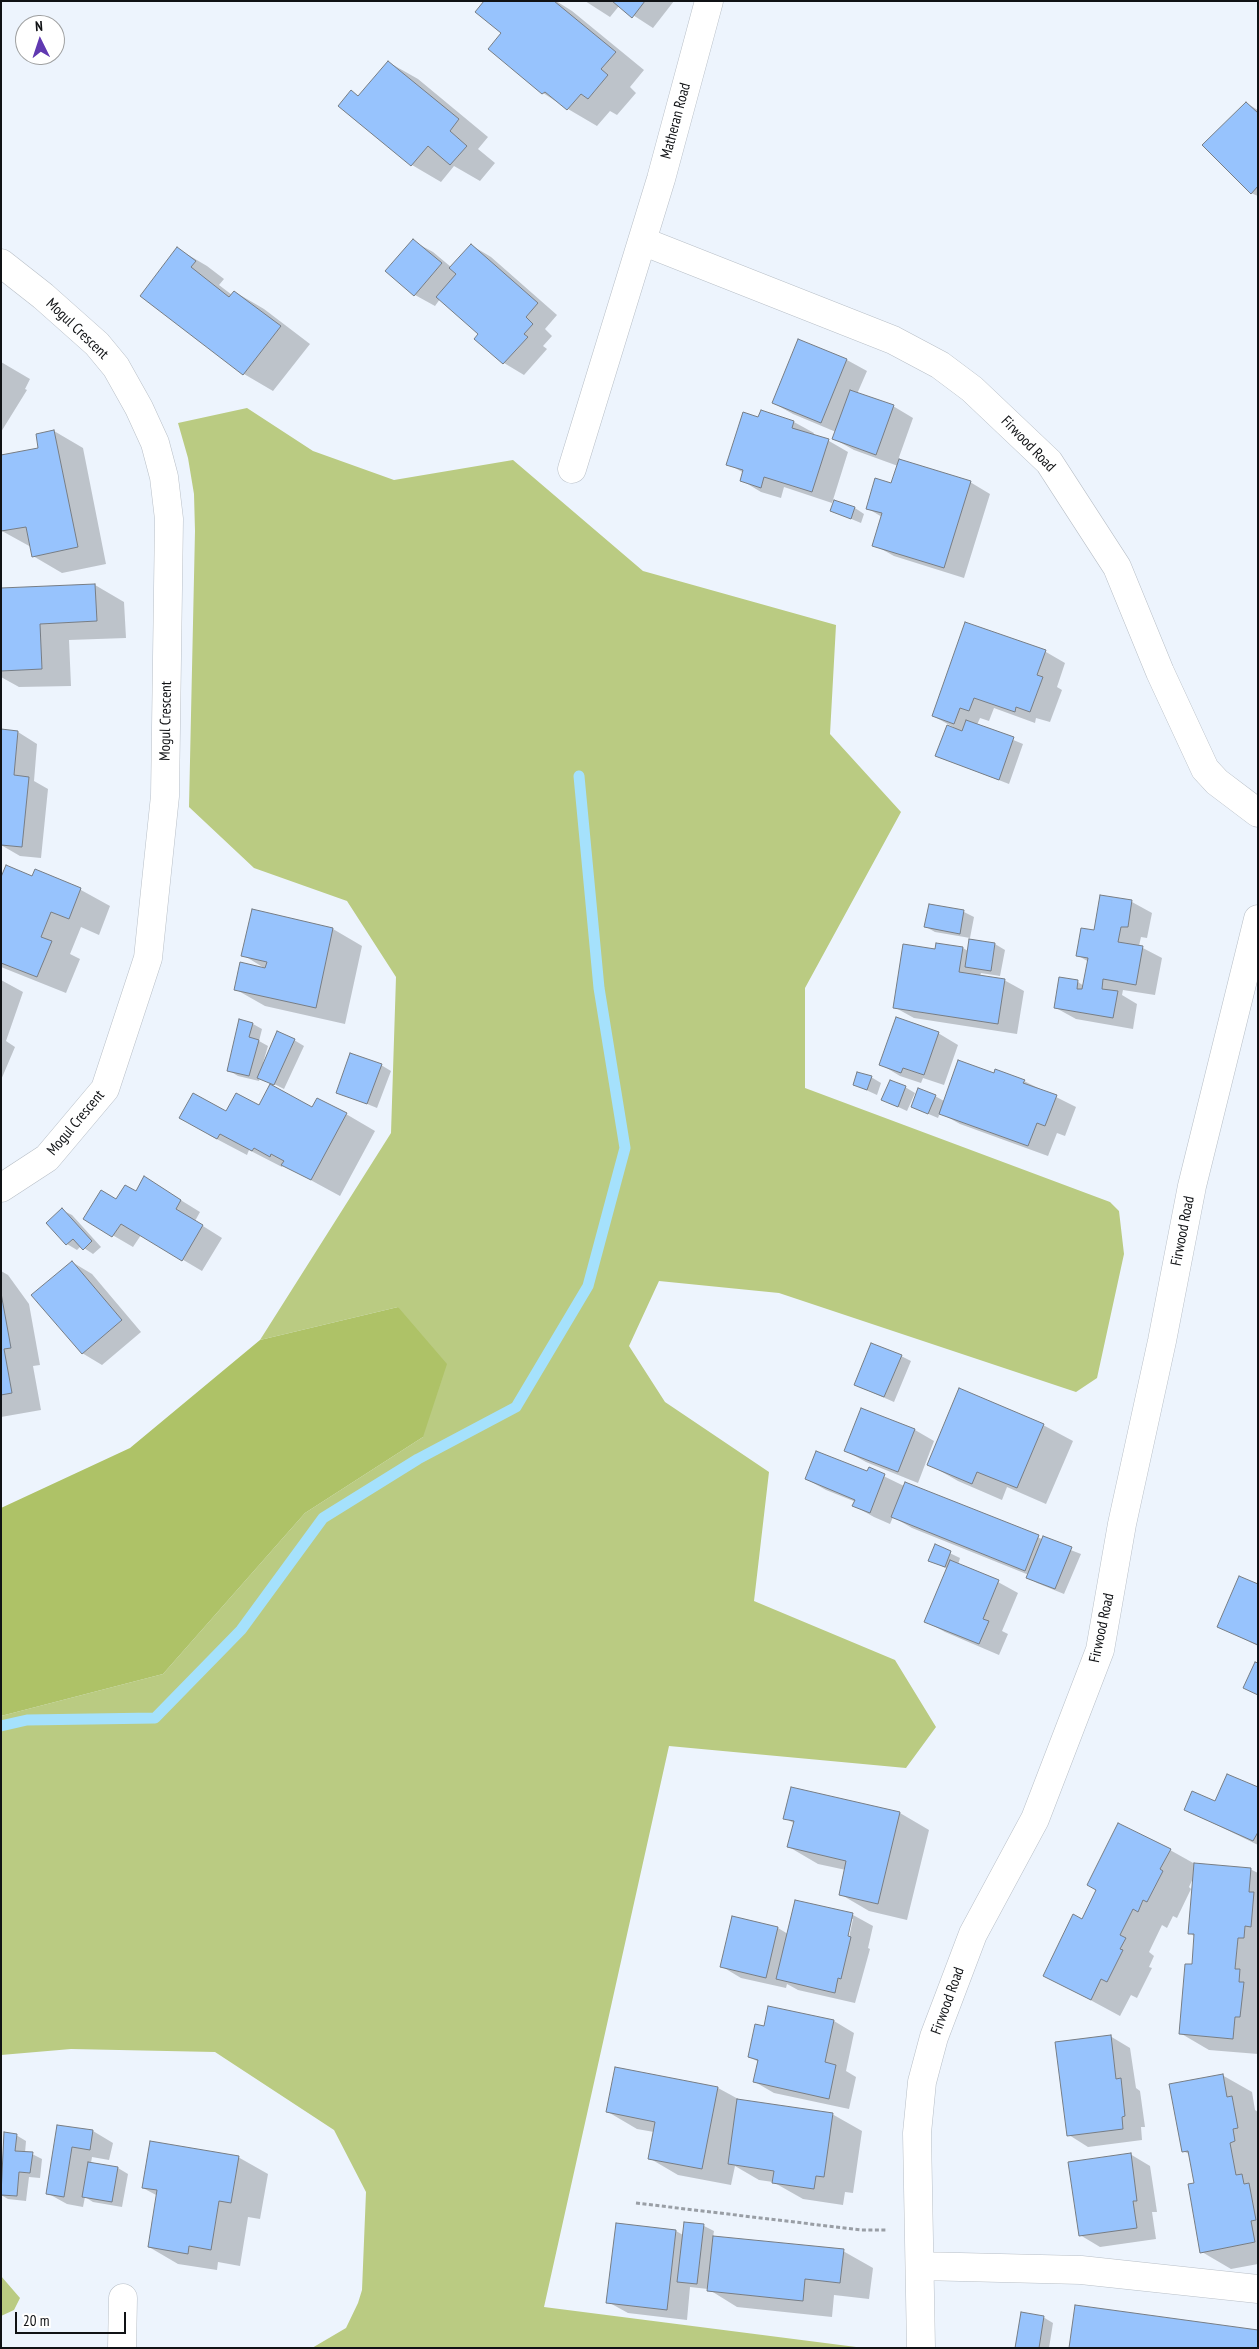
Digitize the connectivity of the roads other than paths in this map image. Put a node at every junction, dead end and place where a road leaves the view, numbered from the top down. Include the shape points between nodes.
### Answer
1 (709, 1) edge
2 (642, 241) junction
3 (1, 263) edge
4 (572, 469) dead end
5 (1258, 812) edge
6 (1258, 918) edge
7 (1, 1188) edge
8 (920, 2266) junction
9 (1258, 2289) edge
10 (123, 2298) dead end
11 (122, 2348) edge
12 (921, 2348) edge

1 - 2 street, Matheran Road
2 - 4 street, Matheran Road
2 - 5 street, Firwood Road via 893,340 940,365 972,388 1049,462 1117,567 1160,672 1205,769 1216,782
3 - 7 street, Mogul Crescent via 98,344 116,367 155,443 164,477 169,519 165,796 148,958 105,1089 47,1158
6 - 8 street, Firwood Road via 1192,1186 1122,1524 1100,1650 1036,1819 973,1934 934,2037 922,2082 917,2133
8 - 9 street via 1081,2270
8 - 12 street, Firwood Road
10 - 11 street

